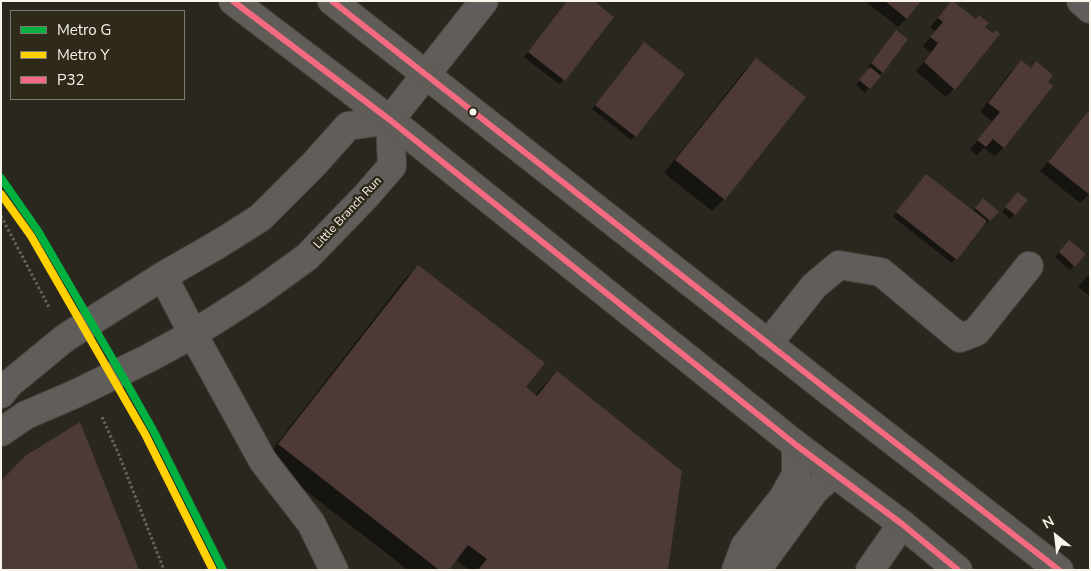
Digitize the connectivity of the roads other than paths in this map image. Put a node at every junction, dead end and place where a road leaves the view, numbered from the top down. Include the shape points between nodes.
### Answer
1 (232, 1) edge
2 (332, 1) edge
3 (484, 1) edge
4 (1081, 1) edge
5 (1090, 9) edge
6 (426, 75) junction
7 (390, 120) junction
8 (1029, 266) dead end
9 (163, 276) junction
10 (193, 334) junction
11 (768, 344) junction
12 (1, 394) edge
13 (1, 432) edge
14 (796, 445) junction
15 (833, 474) junction
16 (902, 524) junction
17 (334, 570) edge
18 (736, 570) edge
19 (754, 570) edge
20 (870, 570) edge
21 (958, 570) edge
22 (1060, 570) edge

1 - 7 main road
2 - 6 main road
3 - 6 street
4 - 5 street
6 - 7 street
6 - 11 main road
7 - 9 street via 348,126 260,218
7 - 10 street, Little Branch Run via 392,166 366,196 307,258
7 - 14 main road
8 - 11 street via 976,332 960,338 881,272 840,265 814,286
9 - 10 street
9 - 12 street via 65,338
10 - 13 street, Little Branch Run via 26,415
10 - 17 street via 263,461 311,523
11 - 22 main road
14 - 15 main road
14 - 18 street via 796,475 783,498 745,546
15 - 16 main road
15 - 19 street via 815,490
16 - 20 street
16 - 21 main road

